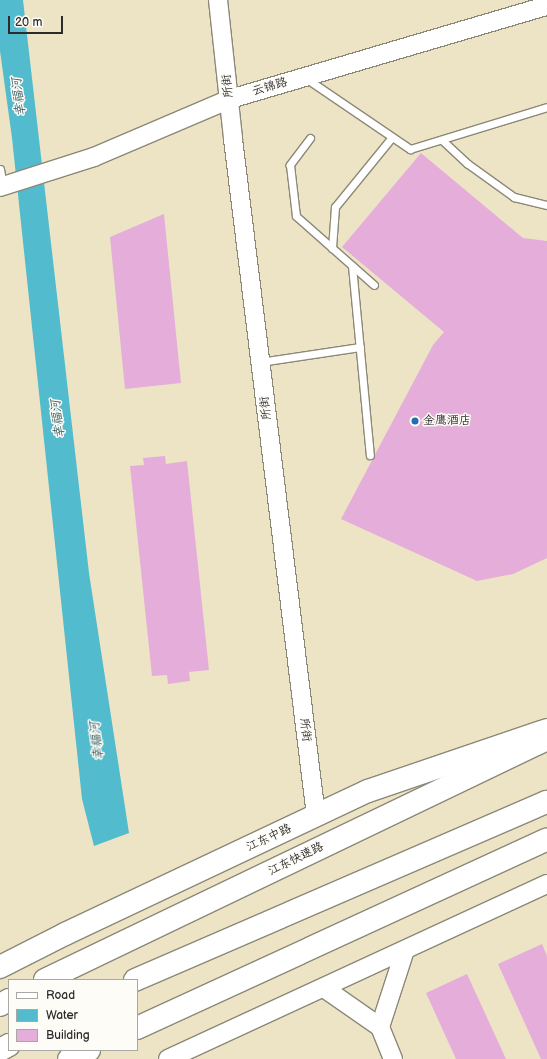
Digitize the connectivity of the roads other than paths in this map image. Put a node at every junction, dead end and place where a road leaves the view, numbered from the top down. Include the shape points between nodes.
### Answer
1 (218, 0) edge
2 (547, 6) edge
3 (304, 77) junction
4 (230, 99) junction
5 (547, 107) edge
6 (392, 137) junction
7 (310, 138) dead end
8 (442, 140) junction
9 (1, 181) edge
10 (547, 205) edge
11 (332, 248) junction
12 (352, 266) junction
13 (374, 285) dead end
14 (360, 347) junction
15 (260, 362) junction
16 (370, 455) dead end
17 (547, 730) edge
18 (547, 739) edge
19 (547, 802) edge
20 (316, 816) junction
21 (547, 839) edge
22 (547, 884) edge
23 (405, 950) junction
24 (0, 967) edge
25 (47, 979) edge
26 (137, 979) edge
27 (324, 988) junction
28 (138, 1028) edge
29 (380, 1028) junction
30 (87, 1051) edge
31 (69, 1059) edge
32 (168, 1059) edge
33 (393, 1059) edge

1 - 4 street, 所街
2 - 3 street, 云锦路
3 - 4 street, 云锦路
3 - 6 lane
4 - 9 street, 云锦路 via 94,157
4 - 15 street, 所街
5 - 8 lane
6 - 8 lane via 410,149
6 - 11 lane via 335,207
7 - 11 lane via 290,165 296,216
8 - 10 lane via 468,164 514,197
11 - 12 lane
12 - 13 lane
12 - 14 lane
14 - 15 lane
14 - 16 lane
15 - 20 street, 所街
17 - 20 main road, 江东中路 via 368,791
18 - 25 main road, 江东快速路
19 - 26 main road
20 - 24 main road, 江东中路
21 - 28 main road
22 - 23 street
23 - 27 street
23 - 29 street
27 - 29 street
27 - 32 street
29 - 33 street
30 - 31 main road

